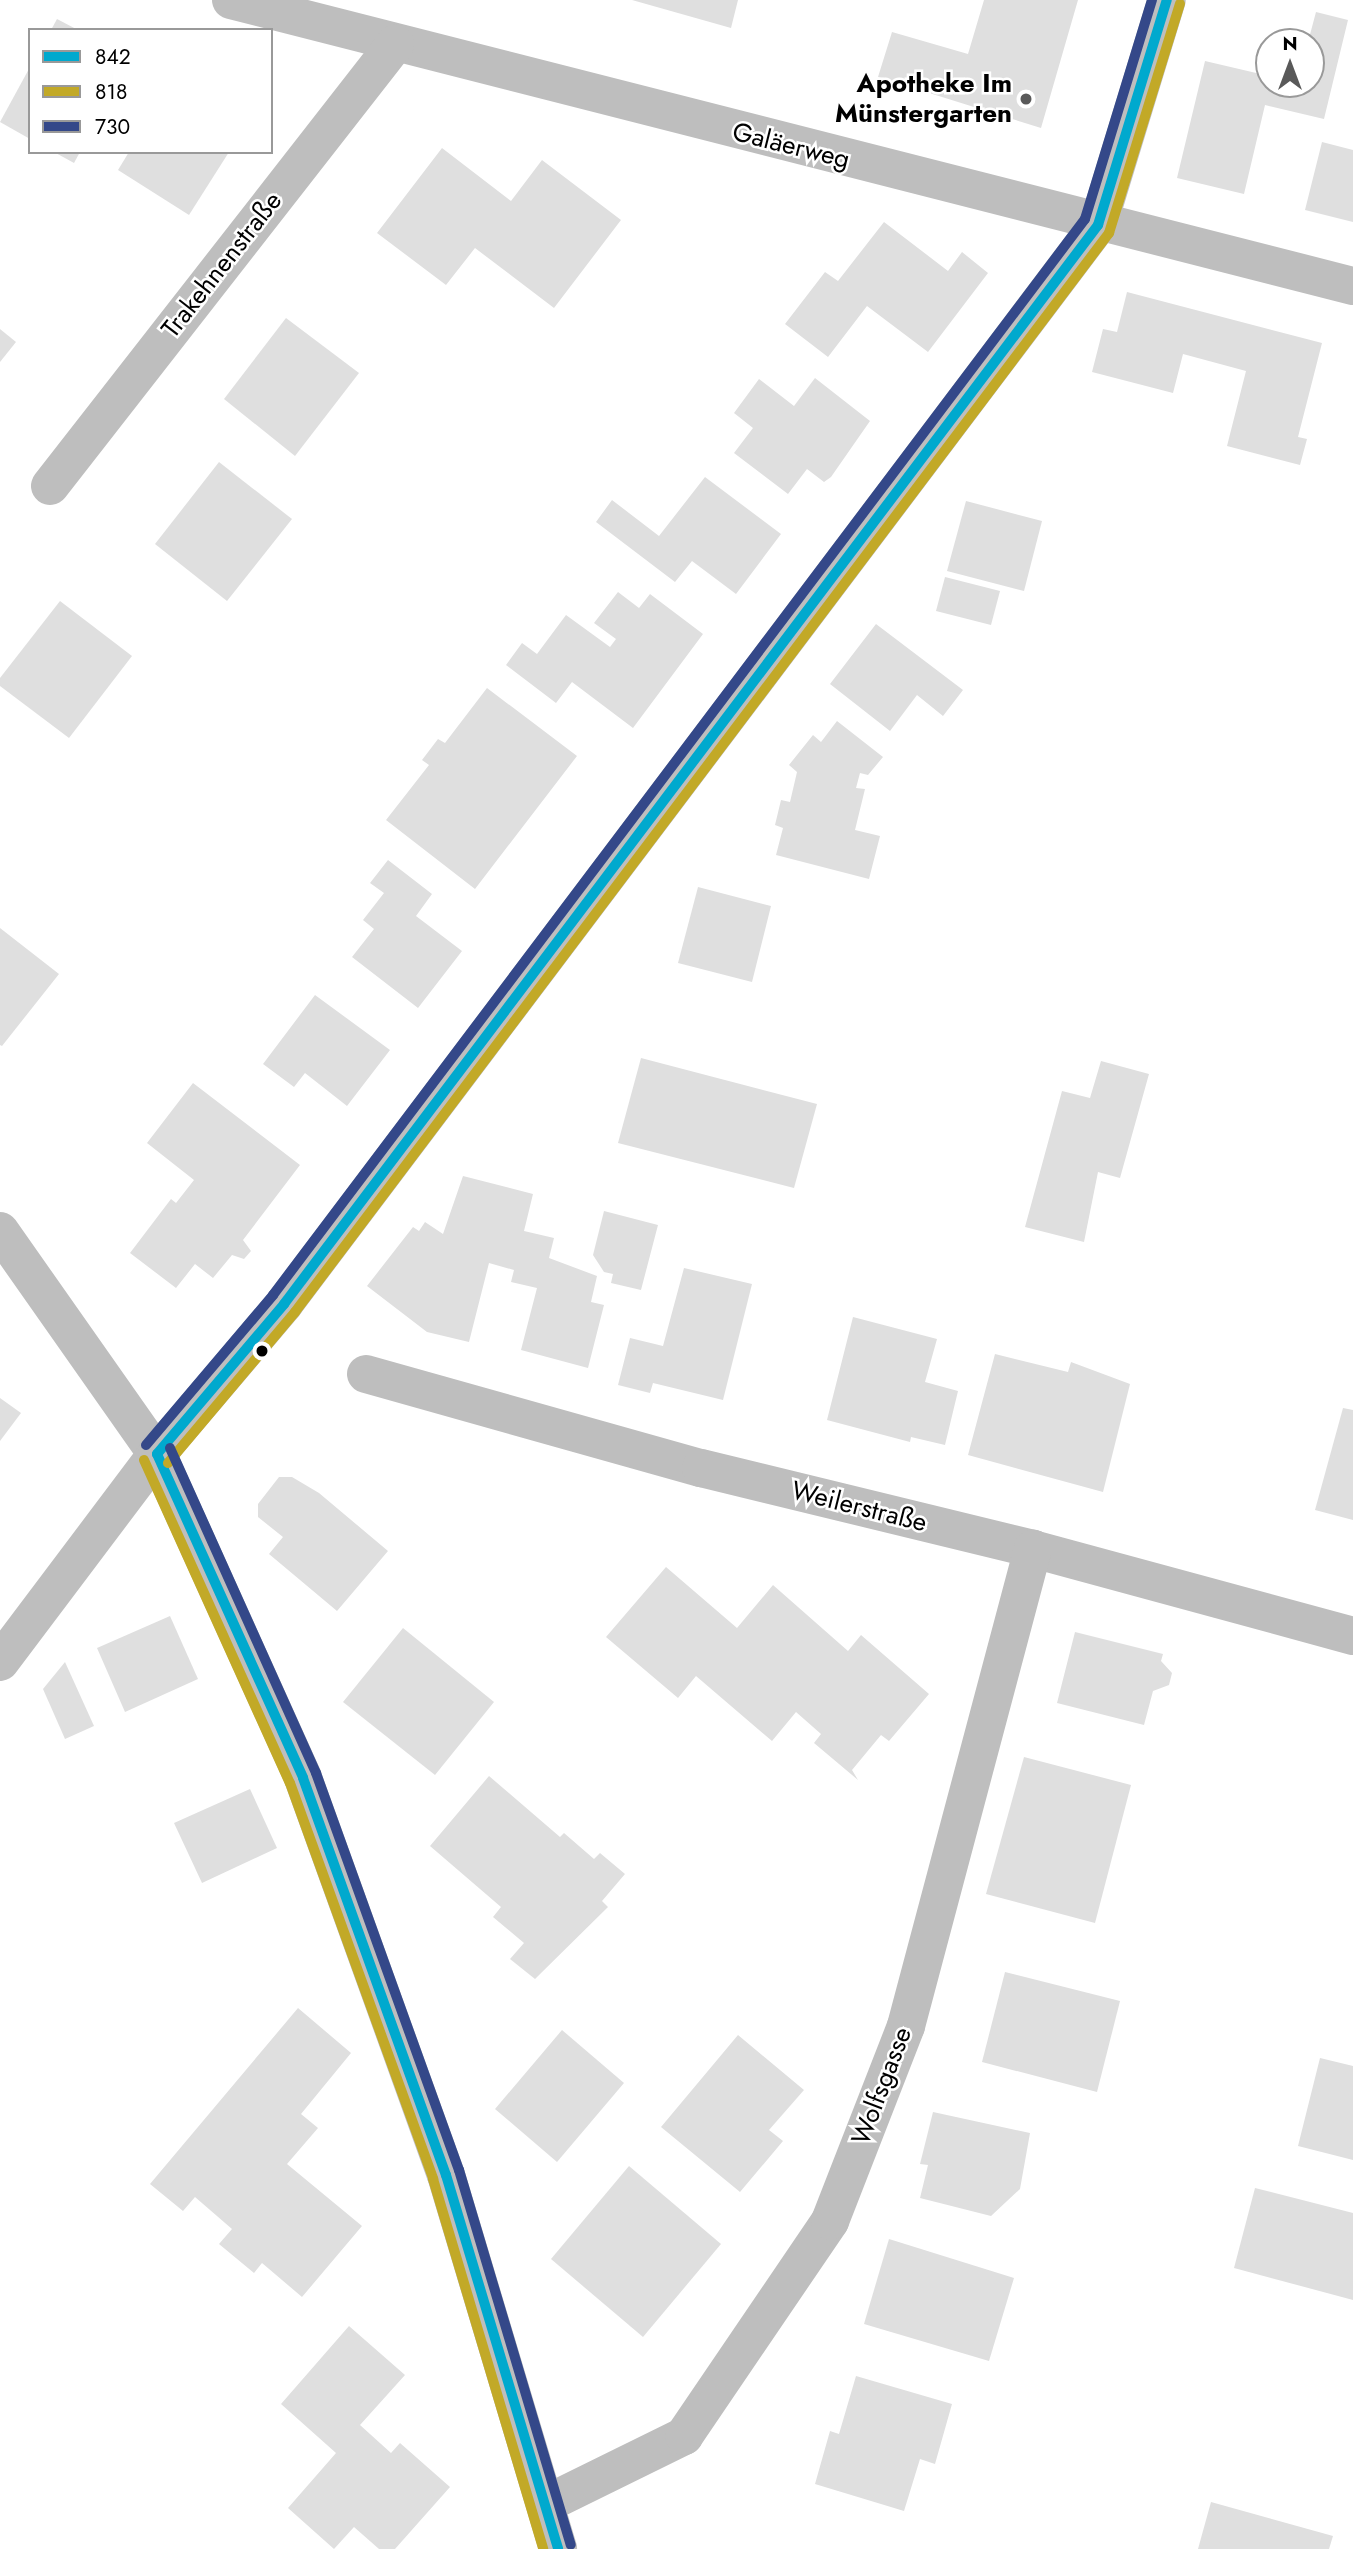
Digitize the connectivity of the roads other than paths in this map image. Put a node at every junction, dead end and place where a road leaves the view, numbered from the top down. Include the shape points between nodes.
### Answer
1 (231, 0) edge
2 (1167, 0) edge
3 (395, 44) junction
4 (1098, 225) junction
5 (1353, 286) edge
6 (50, 486) dead end
7 (0, 1231) edge
8 (366, 1374) dead end
9 (158, 1454) junction
10 (1033, 1549) junction
11 (1353, 1636) edge
12 (0, 1662) edge
13 (546, 2504) junction
14 (558, 2549) edge

1 - 3 street, Galäerweg
2 - 4 street
3 - 4 street, Galäerweg
3 - 6 street, Trakehnenstraße
4 - 5 street, Galäerweg
4 - 9 street via 284,1304
7 - 9 street
8 - 10 street, Weilerstraße via 701,1468
9 - 12 street
9 - 13 street via 303,1778 446,2175
10 - 11 street, Weilerstraße
10 - 13 street, Wolfsgasse via 906,2026 830,2221 684,2436
13 - 14 street

